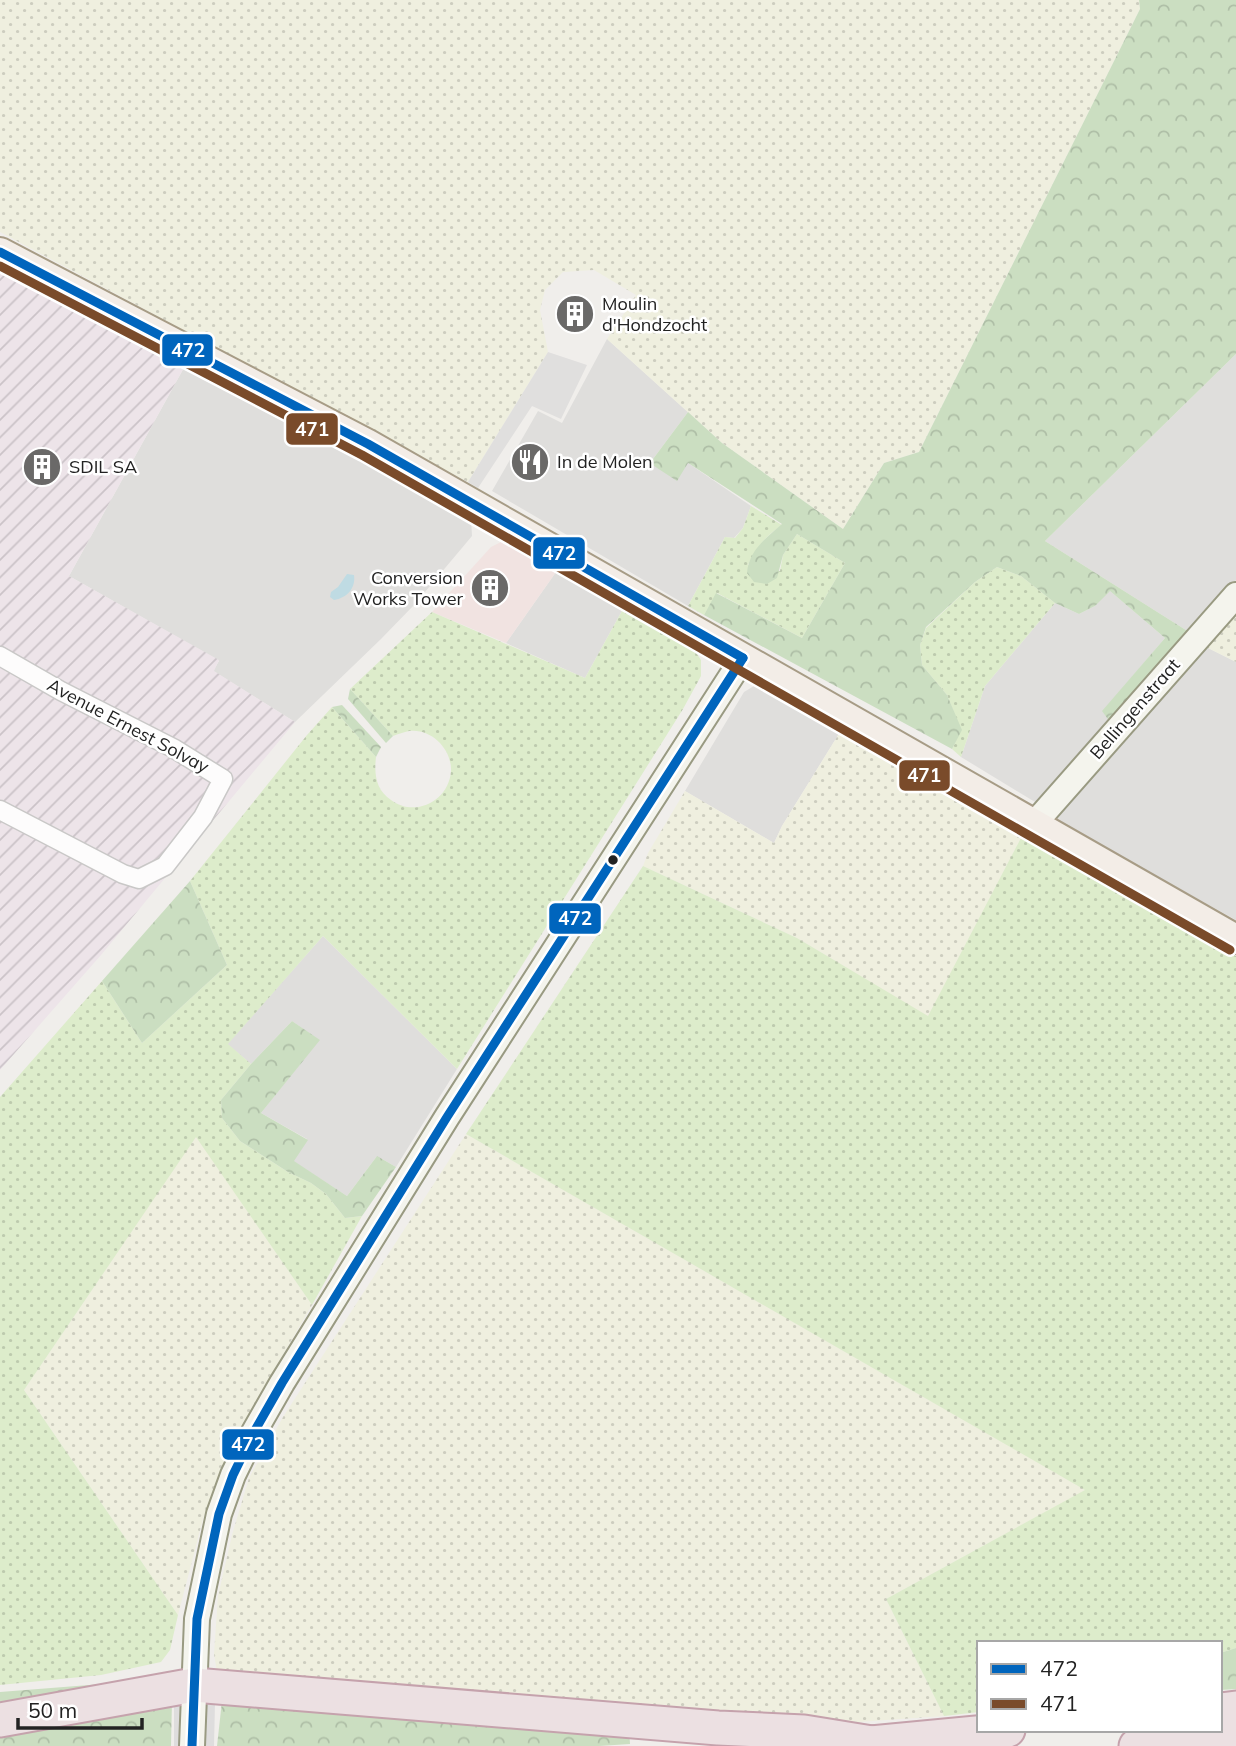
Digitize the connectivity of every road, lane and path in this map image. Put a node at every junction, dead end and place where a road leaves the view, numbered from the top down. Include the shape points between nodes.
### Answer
1 (0, 252) edge
2 (1236, 595) edge
3 (0, 656) edge
4 (743, 658) junction
5 (0, 810) edge
6 (1034, 824) junction
7 (1236, 939) edge
8 (194, 1694) junction
9 (0, 1720) edge
10 (987, 1732) edge
11 (1236, 1736) edge
12 (872, 1743) junction
13 (192, 1746) edge
14 (830, 1746) edge
15 (1136, 1746) edge

1 - 4 main road via 368,444
2 - 6 main road, Bellingenstraat
3 - 5 street, Avenue Ernest Solvay via 173,747 223,779 203,817 164,866 139,879
4 - 6 main road
4 - 8 main road via 447,1117 254,1433 219,1514 197,1619
6 - 7 main road
8 - 9 highway
8 - 12 highway via 804,1732
8 - 13 main road
10 - 12 highway
11 - 15 highway
12 - 14 highway

